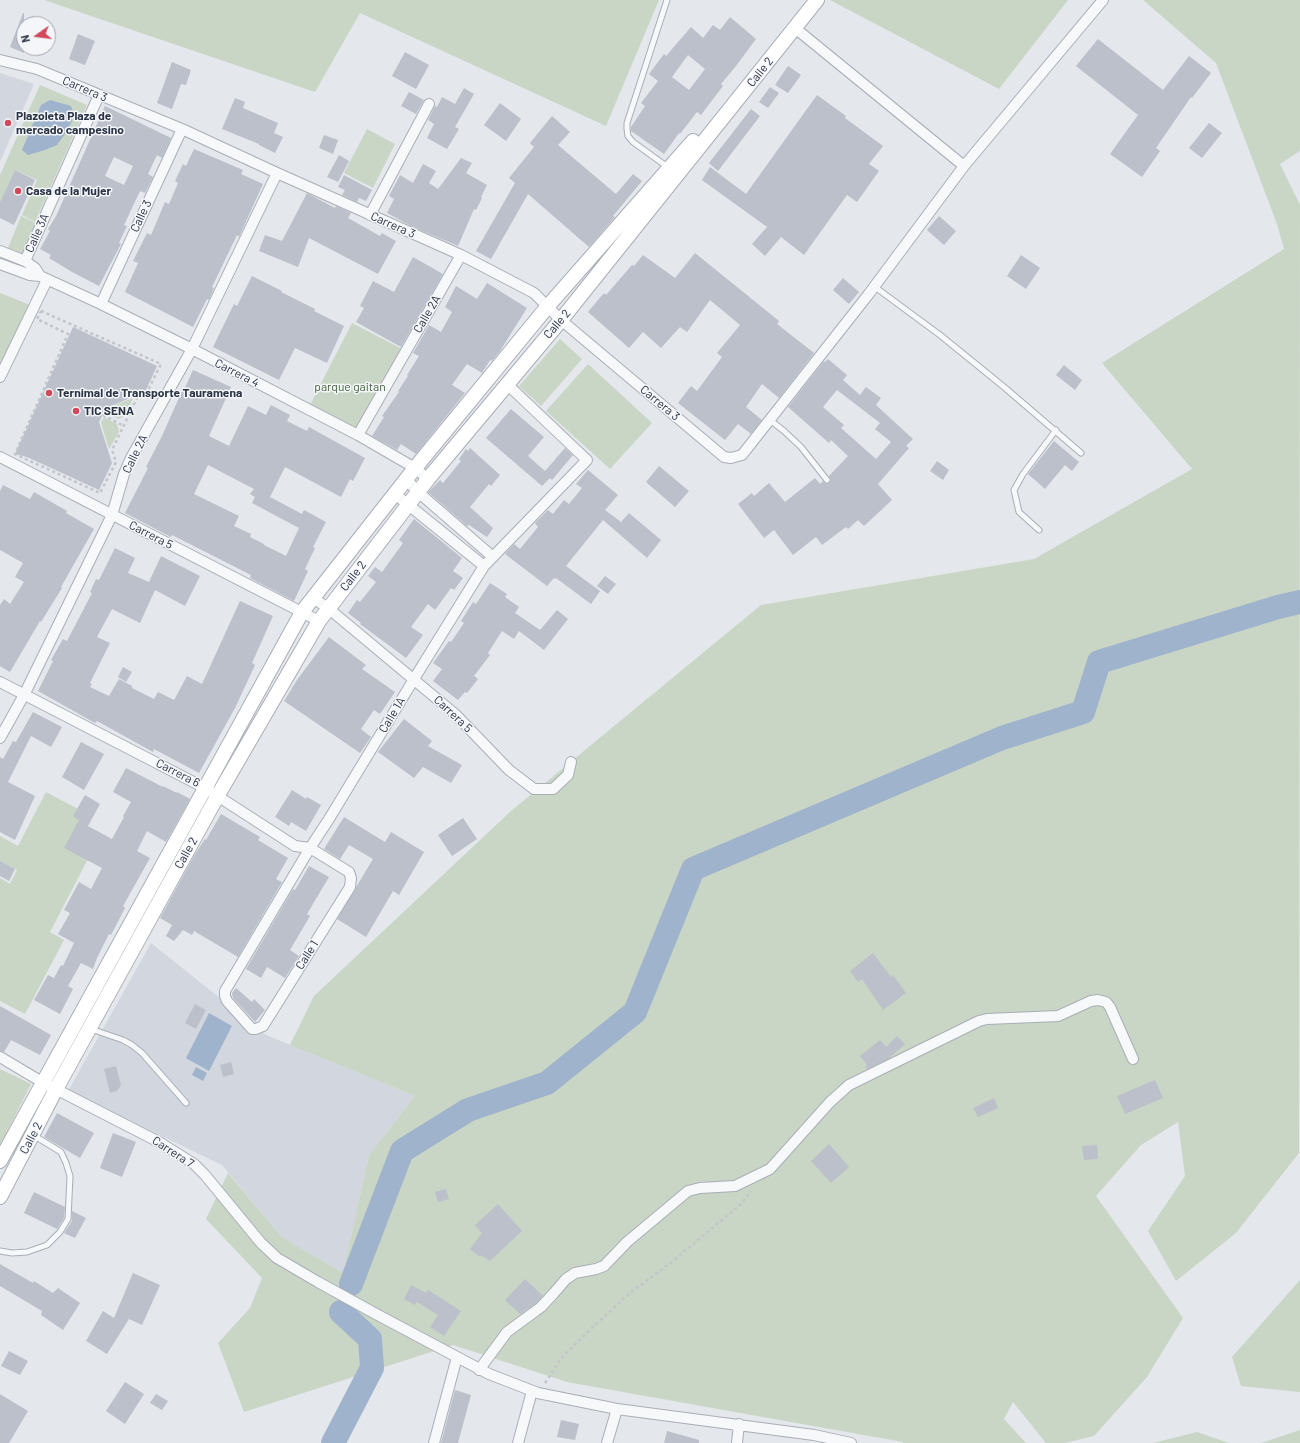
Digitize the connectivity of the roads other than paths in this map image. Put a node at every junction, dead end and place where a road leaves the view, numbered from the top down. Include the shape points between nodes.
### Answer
1 (667, 0) edge
2 (817, 0) edge
3 (1103, 0) edge
4 (795, 28) junction
5 (0, 60) edge
6 (99, 95) junction
7 (429, 104) dead end
8 (182, 129) junction
9 (964, 166) junction
10 (672, 172) junction
11 (277, 173) junction
12 (370, 215) junction
13 (0, 251) edge
14 (461, 255) junction
15 (24, 261) junction
16 (0, 264) edge
17 (43, 278) junction
18 (875, 287) junction
19 (101, 304) junction
20 (548, 306) junction
21 (561, 320) junction
22 (192, 349) junction
23 (0, 377) edge
24 (507, 384) junction
25 (770, 420) junction
26 (1056, 430) junction
27 (358, 434) junction
28 (1081, 453) dead end
29 (0, 457) edge
30 (411, 474) junction
31 (428, 479) junction
32 (827, 480) dead end
33 (418, 492) junction
34 (395, 494) junction
35 (408, 505) junction
36 (112, 515) junction
37 (1039, 530) dead end
38 (493, 557) junction
39 (484, 566) junction
40 (313, 598) junction
41 (328, 608) junction
42 (302, 612) junction
43 (319, 621) junction
44 (414, 679) junction
45 (0, 682) edge
46 (24, 695) junction
47 (0, 738) edge
48 (571, 762) dead end
49 (205, 788) junction
50 (218, 795) junction
51 (310, 848) junction
52 (349, 872) joint
53 (90, 1028) junction
54 (252, 1029) joint
55 (0, 1058) edge
56 (1133, 1059) dead end
57 (42, 1082) junction
58 (56, 1089) junction
59 (186, 1103) dead end
60 (33, 1134) junction
61 (0, 1161) edge
62 (0, 1197) edge
63 (0, 1251) edge
64 (457, 1358) junction
65 (479, 1370) junction
66 (535, 1392) junction
67 (617, 1409) junction
68 (739, 1424) junction
69 (814, 1439) edge
70 (434, 1443) edge
71 (518, 1443) edge
72 (607, 1443) edge
73 (737, 1443) edge
74 (851, 1443) edge

1 - 10 lane via 626,129 633,142
2 - 4 main road, Calle 2
3 - 9 street
4 - 9 street
4 - 10 main road, Calle 2
5 - 6 street, Carrera 3 via 37,69
6 - 8 street, Carrera 3
6 - 15 street, Calle 3A
7 - 12 street
8 - 11 street, Carrera 3
8 - 19 street, Calle 3
9 - 18 street
10 - 20 main road, Calle 2
10 - 21 main road, Calle 2
11 - 12 street, Carrera 3
11 - 22 street, Calle 2A
12 - 14 street, Carrera 3
13 - 15 street, Carrera 4
14 - 20 street, Carrera 3 via 534,293
14 - 27 street, Calle 2A
15 - 17 street, Carrera 4 via 35,268
16 - 17 street, Carrera 4
17 - 19 street, Carrera 4
17 - 23 street
18 - 25 street
18 - 26 lane via 940,335
19 - 22 street, Carrera 4
20 - 21 street, Carrera 3
20 - 30 main road, Calle 2
21 - 24 main road, Calle 2
21 - 25 street, Carrera 3 via 724,457 742,455
22 - 27 street, Carrera 4
22 - 36 street, Calle 2A via 131,458
24 - 31 main road, Calle 2
24 - 38 street, Calle 1A via 587,460
25 - 32 lane via 801,447
26 - 28 lane
26 - 37 lane via 1014,490 1019,512
27 - 30 street, Carrera 4
29 - 36 street, Carrera 5
30 - 31 street, Carrera 4
30 - 33 street, Carrera 4
30 - 34 main road, Calle 2
31 - 33 main road, Calle 2
33 - 35 main road, Calle 2
33 - 38 street, Carrera 4
34 - 35 street
34 - 40 main road, Calle 2
35 - 39 street
35 - 41 main road, Calle 2
36 - 42 street, Carrera 5
36 - 46 street, Calle 2A
38 - 39 street, Calle 1A
39 - 44 street, Calle 1A
40 - 41 street, Carrera 5
40 - 42 main road, Calle 2
41 - 43 main road, Calle 2
41 - 44 street, Carrera 5
42 - 43 street, Carrera 5
42 - 49 main road, Calle 2
43 - 50 main road, Calle 2
44 - 48 street, Carrera 5 via 455,714 509,770 534,789 553,789 568,775
44 - 51 street, Calle 1A
45 - 46 street, Carrera 6
46 - 47 street, Calle 2A
46 - 49 street, Carrera 6
49 - 50 street, Carrera 6
49 - 57 main road, Calle 2
50 - 51 street, Carrera 6 via 295,846
50 - 53 main road, Calle 2
51 - 52 street, Carrera 6
51 - 54 street, Calle 1A via 225,991 227,1001
52 - 54 street, Calle 1 via 350,887 263,1026 256,1030
53 - 58 main road, Calle 2
53 - 59 lane via 123,1040 142,1052
55 - 57 street, Carrera 7
56 - 65 street via 1110,1007 1106,1002 1098,1000 1058,1016 979,1021 849,1086 830,1102 770,1169 735,1186 688,1191 627,1242 604,1266 575,1273 566,1279 541,1307 507,1332
57 - 58 street, Carrera 7
57 - 61 main road, Calle 2
58 - 60 main road, Calle 2
58 - 64 street, Carrera 7 via 159,1142 194,1164 261,1243 277,1258
60 - 62 main road, Calle 2
60 - 63 lane via 61,1152 66,1163 70,1176 68,1218 60,1232 47,1244 27,1252
64 - 65 street, Carrera 7
64 - 70 street
65 - 66 street, Carrera 7
66 - 67 street, Carrera 7
66 - 71 street
67 - 68 street, Carrera 7
67 - 72 street
68 - 69 street, Carrera 7
68 - 73 street
69 - 74 street, Carrera 7

